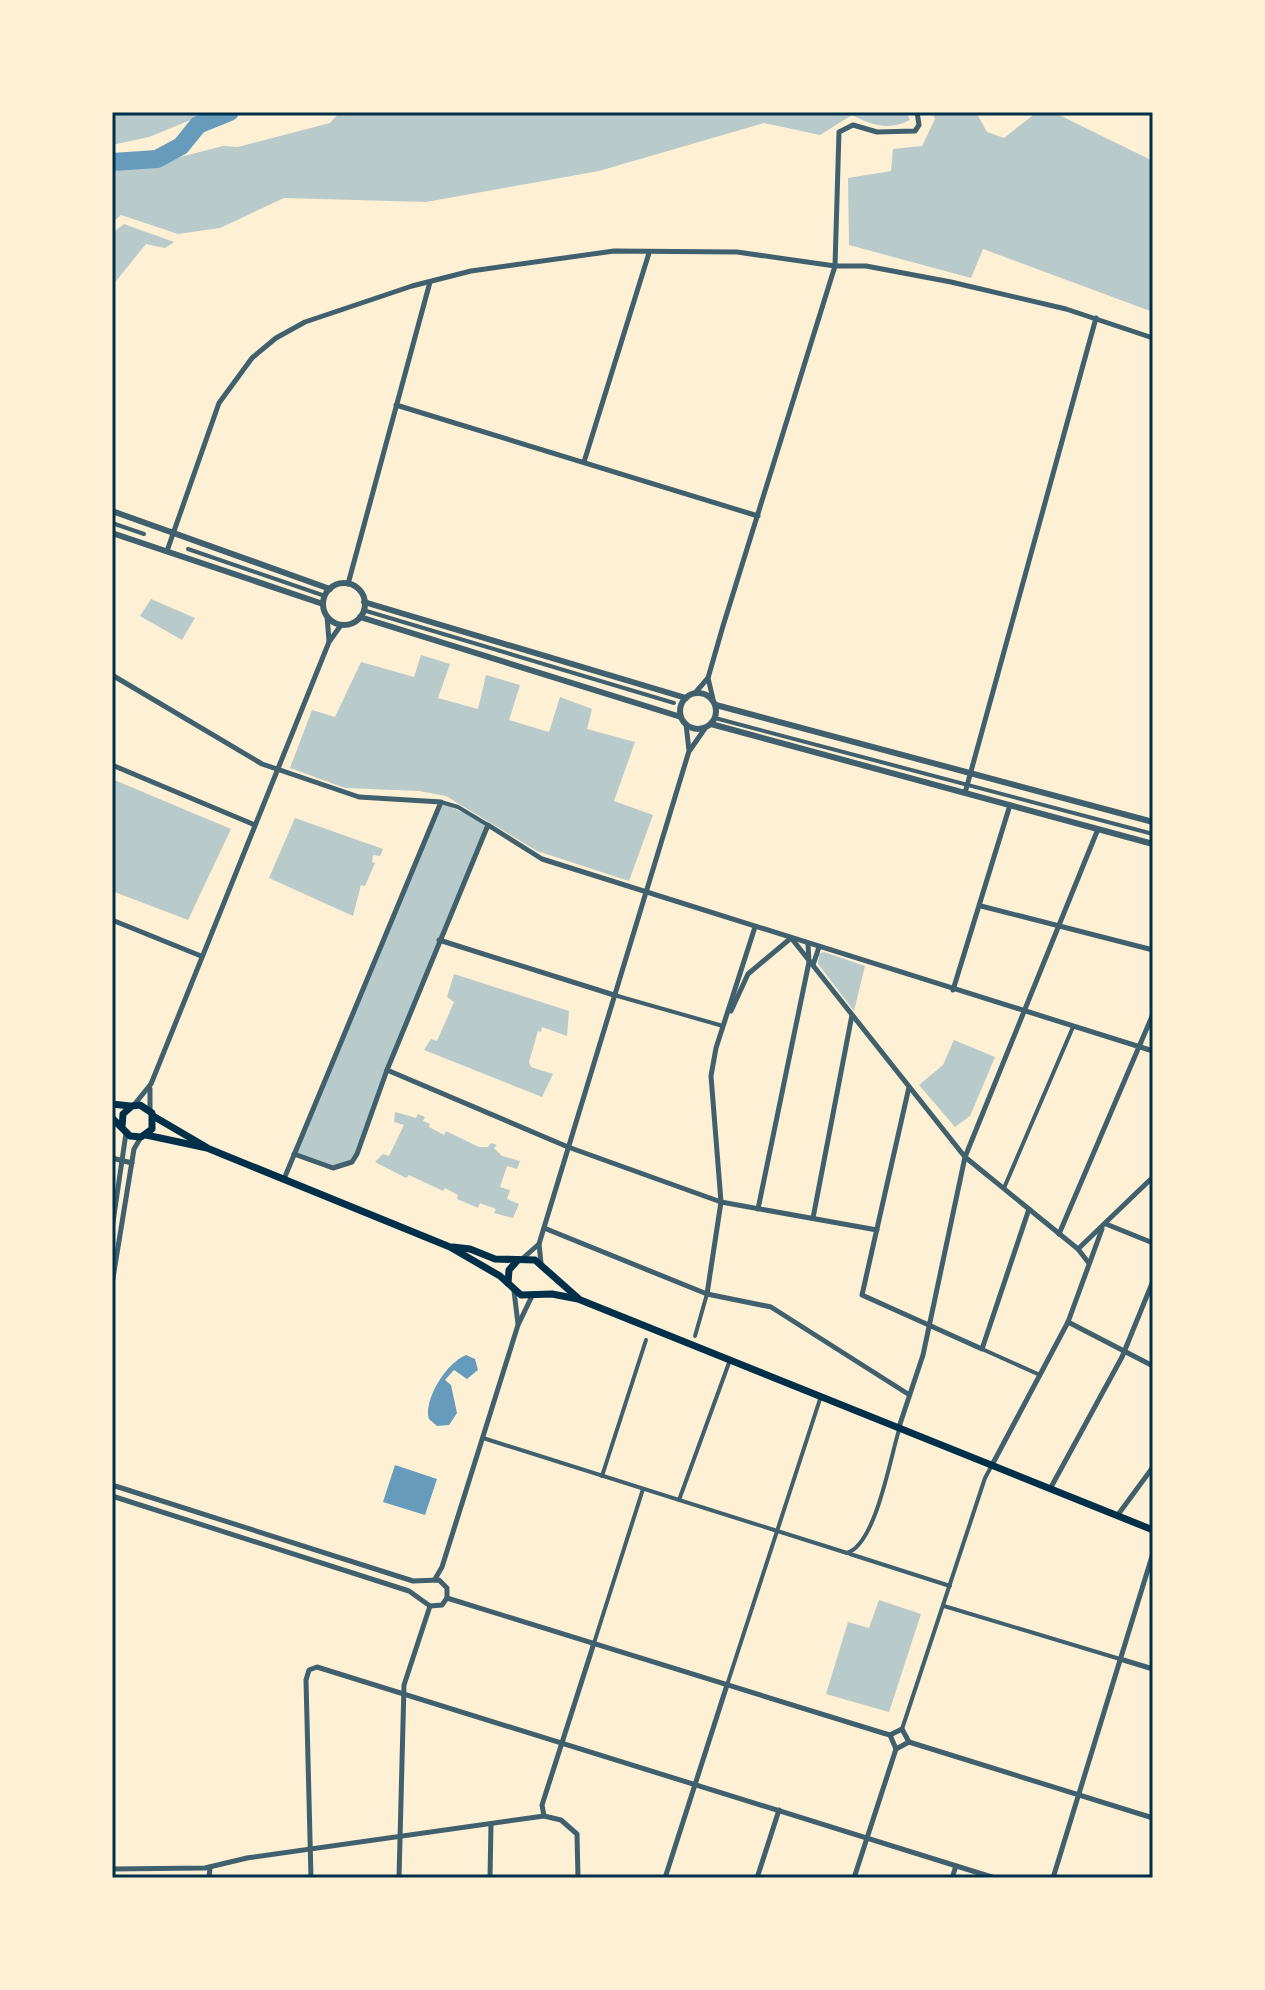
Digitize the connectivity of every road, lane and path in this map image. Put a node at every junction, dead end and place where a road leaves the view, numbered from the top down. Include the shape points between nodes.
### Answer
1 (917, 112) edge
2 (649, 253) junction
3 (835, 266) junction
4 (430, 281) junction
5 (1096, 318) junction
6 (1153, 338) edge
7 (396, 405) junction
8 (584, 462) junction
9 (112, 511) edge
10 (758, 516) junction
11 (112, 523) edge
12 (173, 531) junction
13 (112, 533) edge
14 (144, 534) dead end
15 (188, 549) dead end
16 (167, 551) junction
17 (348, 584) junction
18 (330, 589) junction
19 (325, 596) junction
20 (323, 604) junction
21 (363, 610) junction
22 (327, 616) junction
23 (341, 625) junction
24 (329, 642) junction
25 (112, 675) edge
26 (708, 678) junction
27 (695, 693) junction
28 (686, 698) junction
29 (714, 702) junction
30 (674, 703) dead end
31 (681, 717) junction
32 (711, 723) junction
33 (686, 724) junction
34 (689, 751) junction
35 (112, 765) edge
36 (278, 770) junction
37 (970, 773) junction
38 (967, 783) junction
39 (965, 793) junction
40 (441, 802) junction
41 (1010, 805) junction
42 (1153, 822) edge
43 (255, 825) junction
44 (488, 825) junction
45 (1098, 829) junction
46 (1153, 834) edge
47 (1153, 844) edge
48 (646, 891) junction
49 (981, 906) junction
50 (112, 920) edge
51 (1058, 926) junction
52 (755, 927) junction
53 (791, 938) junction
54 (439, 940) junction
55 (808, 944) junction
56 (819, 947) junction
57 (1153, 950) edge
58 (201, 956) junction
59 (811, 964) junction
60 (953, 990) junction
61 (614, 995) junction
62 (1023, 1013) junction
63 (1153, 1014) edge
64 (852, 1015) junction
65 (723, 1026) junction
66 (1073, 1027) junction
67 (1139, 1047) junction
68 (1153, 1051) edge
69 (387, 1070) junction
70 (909, 1087) junction
71 (149, 1088) junction
72 (112, 1104) edge
73 (132, 1106) junction
74 (152, 1114) junction
75 (112, 1118) edge
76 (124, 1130) junction
77 (144, 1136) junction
78 (568, 1147) junction
79 (207, 1148) junction
80 (294, 1154) junction
81 (965, 1157) junction
82 (112, 1158) edge
83 (123, 1161) junction
84 (132, 1163) junction
85 (1153, 1177) edge
86 (284, 1179) junction
87 (1004, 1188) junction
88 (721, 1202) junction
89 (758, 1209) junction
90 (1029, 1209) junction
91 (813, 1218) junction
92 (1104, 1226) junction
93 (544, 1228) junction
94 (112, 1229) edge
95 (877, 1230) junction
96 (1059, 1234) junction
97 (115, 1242) edge
98 (1153, 1243) edge
99 (539, 1244) junction
100 (450, 1247) junction
101 (1078, 1249) junction
102 (519, 1260) junction
103 (1088, 1262) junction
104 (541, 1263) junction
105 (546, 1271) junction
106 (1153, 1281) edge
107 (508, 1283) junction
108 (112, 1284) edge
109 (514, 1291) junction
110 (707, 1294) junction
111 (535, 1295) junction
112 (578, 1299) junction
113 (1068, 1322) junction
114 (518, 1325) junction
115 (928, 1325) junction
116 (695, 1336) dead end
117 (646, 1340) dead end
118 (982, 1349) junction
119 (1124, 1351) junction
120 (730, 1360) junction
121 (1153, 1366) edge
122 (1040, 1375) junction
123 (908, 1394) junction
124 (821, 1396) junction
125 (899, 1427) junction
126 (483, 1438) junction
127 (992, 1465) junction
128 (1153, 1467) edge
129 (602, 1476) junction
130 (112, 1485) edge
131 (643, 1489) junction
132 (1050, 1489) junction
133 (112, 1496) edge
134 (679, 1500) junction
135 (1117, 1516) junction
136 (777, 1530) junction
137 (1153, 1530) edge
138 (847, 1553) junction
139 (1153, 1553) edge
140 (442, 1567) junction
141 (435, 1579) junction
142 (427, 1582) junction
143 (443, 1583) junction
144 (950, 1586) junction
145 (422, 1598) junction
146 (447, 1598) junction
147 (430, 1606) junction
148 (944, 1606) junction
149 (594, 1643) junction
150 (1120, 1659) junction
151 (1153, 1669) edge
152 (727, 1685) junction
153 (403, 1693) junction
154 (902, 1729) junction
155 (890, 1735) junction
156 (909, 1742) junction
157 (561, 1743) junction
158 (896, 1749) junction
159 (694, 1785) junction
160 (1078, 1795) junction
161 (779, 1810) junction
162 (544, 1816) junction
163 (1153, 1818) edge
164 (491, 1824) junction
165 (401, 1836) junction
166 (867, 1838) junction
167 (311, 1849) junction
168 (956, 1866) junction
169 (210, 1868) junction
170 (112, 1869) edge
171 (209, 1878) edge
172 (311, 1878) edge
173 (399, 1878) edge
174 (490, 1878) edge
175 (578, 1878) edge
176 (665, 1878) edge
177 (757, 1878) edge
178 (854, 1878) edge
179 (952, 1878) edge
180 (995, 1878) edge
181 (1053, 1878) edge

1 - 3 street via 915,131 877,132 853,125 839,132
2 - 3 street via 737,252
2 - 4 street via 538,259
2 - 8 street
3 - 5 street via 881,268
3 - 10 street
4 - 7 street
4 - 12 street via 305,322 252,358 219,403
5 - 6 street
5 - 37 street
7 - 8 street
7 - 17 street
8 - 10 street
9 - 12 street
10 - 26 street
11 - 14 street
12 - 16 street
12 - 18 street
13 - 16 street
15 - 19 street
16 - 20 street
17 - 18 street
17 - 21 street via 358,589
18 - 19 street
19 - 20 street
20 - 22 street
21 - 23 street via 350,624
21 - 28 street
21 - 30 street
21 - 31 street
22 - 23 street
22 - 24 street
23 - 24 street
24 - 36 street
25 - 36 street
26 - 27 street
26 - 29 street
27 - 28 street
27 - 29 street
28 - 31 street
29 - 32 street
29 - 37 street
31 - 33 street
32 - 33 street via 694,728
32 - 34 street
32 - 38 street
32 - 39 street
33 - 34 street
34 - 48 street
35 - 43 street
36 - 40 street via 359,797
36 - 43 street
37 - 38 street
37 - 42 street
38 - 39 street
38 - 46 street
39 - 41 street
40 - 44 street
40 - 80 street
41 - 45 street
41 - 49 street
43 - 58 street
44 - 48 street via 527,853
44 - 54 street
45 - 47 street
45 - 51 street
48 - 52 street
48 - 61 street
49 - 51 street
49 - 60 street
50 - 58 street
51 - 57 street
51 - 62 street
52 - 53 street
52 - 65 street
53 - 55 street
53 - 59 street
53 - 65 street via 748,974
54 - 61 street
54 - 69 street
55 - 56 street
55 - 59 street
56 - 59 street
56 - 60 street
58 - 71 street
59 - 64 street
59 - 89 street
60 - 62 street
61 - 65 street
61 - 78 street
62 - 66 street
62 - 81 street
63 - 67 street
64 - 70 street
64 - 91 street
65 - 88 street via 711,1076
66 - 67 street
66 - 87 street
67 - 68 street
67 - 96 street
69 - 78 street
69 - 80 street via 352,1162 333,1168
70 - 81 street
70 - 95 street
71 - 73 street
71 - 74 street
72 - 73 main road
73 - 74 main road
73 - 76 main road via 123,1114
74 - 77 main road via 153,1125
74 - 79 main road
75 - 76 main road
76 - 77 main road
76 - 83 street
77 - 79 main road
77 - 84 street
78 - 88 street
78 - 93 street
79 - 86 main road
80 - 86 street
81 - 87 street
81 - 115 street
82 - 83 street
83 - 84 street
83 - 94 street
84 - 97 street
85 - 92 street
86 - 100 main road
87 - 90 street
88 - 89 street
88 - 110 street
89 - 91 street
90 - 96 street
90 - 118 street
91 - 95 street
92 - 98 street
92 - 101 street
92 - 103 street
93 - 99 street
93 - 110 street
95 - 115 street via 862,1295
96 - 101 street
97 - 108 street
99 - 102 street
99 - 104 street
100 - 102 main road
100 - 107 main road
101 - 103 street
102 - 104 main road
102 - 107 main road via 509,1270
103 - 113 street
104 - 105 main road
105 - 111 main road via 546,1282
105 - 112 main road
106 - 119 street
107 - 109 main road
109 - 111 main road
109 - 114 street
110 - 116 street
110 - 123 street via 771,1307
111 - 112 main road
111 - 114 street
112 - 120 main road
113 - 119 street
113 - 122 street
114 - 126 street
115 - 118 street
115 - 123 street
117 - 129 street
118 - 122 street
119 - 121 street
119 - 132 street
120 - 124 main road
120 - 134 street
122 - 127 street
123 - 125 street
124 - 125 main road
124 - 136 street
125 - 127 main road
125 - 138 street via 871,1525 860,1546
126 - 129 street
126 - 140 street
127 - 132 main road
127 - 144 street
128 - 135 street
129 - 131 street
130 - 142 street
131 - 134 street
131 - 149 street
132 - 135 main road
133 - 145 street
134 - 136 street
135 - 137 main road
136 - 138 street
136 - 152 street
138 - 144 street
139 - 150 street
140 - 141 street
140 - 143 street
141 - 142 street
141 - 143 street
142 - 145 street
143 - 146 street
144 - 148 street
145 - 147 street
146 - 147 street via 442,1605
146 - 149 street
147 - 153 street
148 - 150 street
148 - 154 street
149 - 152 street
149 - 157 street
150 - 151 street
150 - 160 street
152 - 155 street
152 - 159 street
153 - 157 street
153 - 165 street
153 - 167 street via 323,1669 309,1670
154 - 155 street
154 - 156 street
155 - 158 street
156 - 158 street
156 - 160 street
157 - 159 street
157 - 162 street via 542,1805
158 - 166 street
159 - 161 street
159 - 176 street
160 - 163 street
160 - 181 street
161 - 166 street
161 - 177 street
162 - 164 street
162 - 175 street via 571,1827 578,1840
164 - 165 street
164 - 174 street
165 - 167 street
165 - 173 street
166 - 168 street
166 - 178 street
167 - 169 street
167 - 172 street
168 - 179 street
168 - 180 street
169 - 170 street
169 - 171 street

